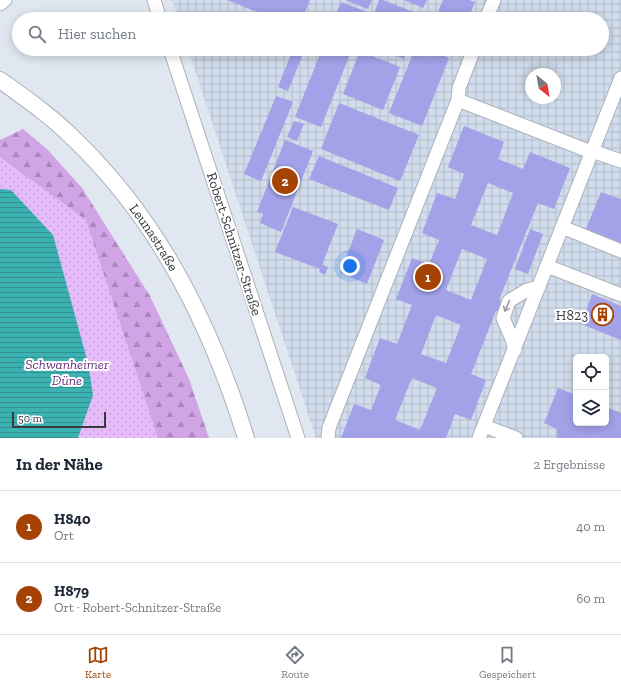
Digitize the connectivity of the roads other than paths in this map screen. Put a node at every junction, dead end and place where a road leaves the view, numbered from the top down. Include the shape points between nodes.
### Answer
1 (5, 0) edge
2 (154, 0) edge
3 (494, 0) edge
4 (0, 4) edge
5 (158, 12) edge
6 (489, 12) edge
7 (172, 56) edge
8 (471, 56) edge
9 (621, 78) edge
10 (0, 80) edge
11 (458, 100) junction
12 (592, 150) junction
13 (621, 161) edge
14 (562, 227) junction
15 (621, 251) edge
16 (547, 266) junction
17 (539, 287) junction
18 (621, 295) edge
19 (515, 350) junction
20 (484, 426) junction
21 (246, 438) edge
22 (298, 438) edge
23 (328, 438) edge
24 (479, 438) edge
25 (516, 438) edge

1 - 4 street
2 - 5 street
3 - 6 street
7 - 22 street, Robert-Schnitzer-Straße
8 - 11 street via 459,88
9 - 12 street
10 - 21 main road, Leunastraße via 46,114 78,142 117,184 151,229 200,318
11 - 12 street via 586,150
11 - 23 street via 332,420
12 - 13 street
12 - 14 street
14 - 15 street
14 - 16 street
16 - 17 street
16 - 18 street
17 - 19 street
17 -> 19 street via 526,290 509,301 503,318
19 - 20 street
20 - 24 street
20 - 25 street

